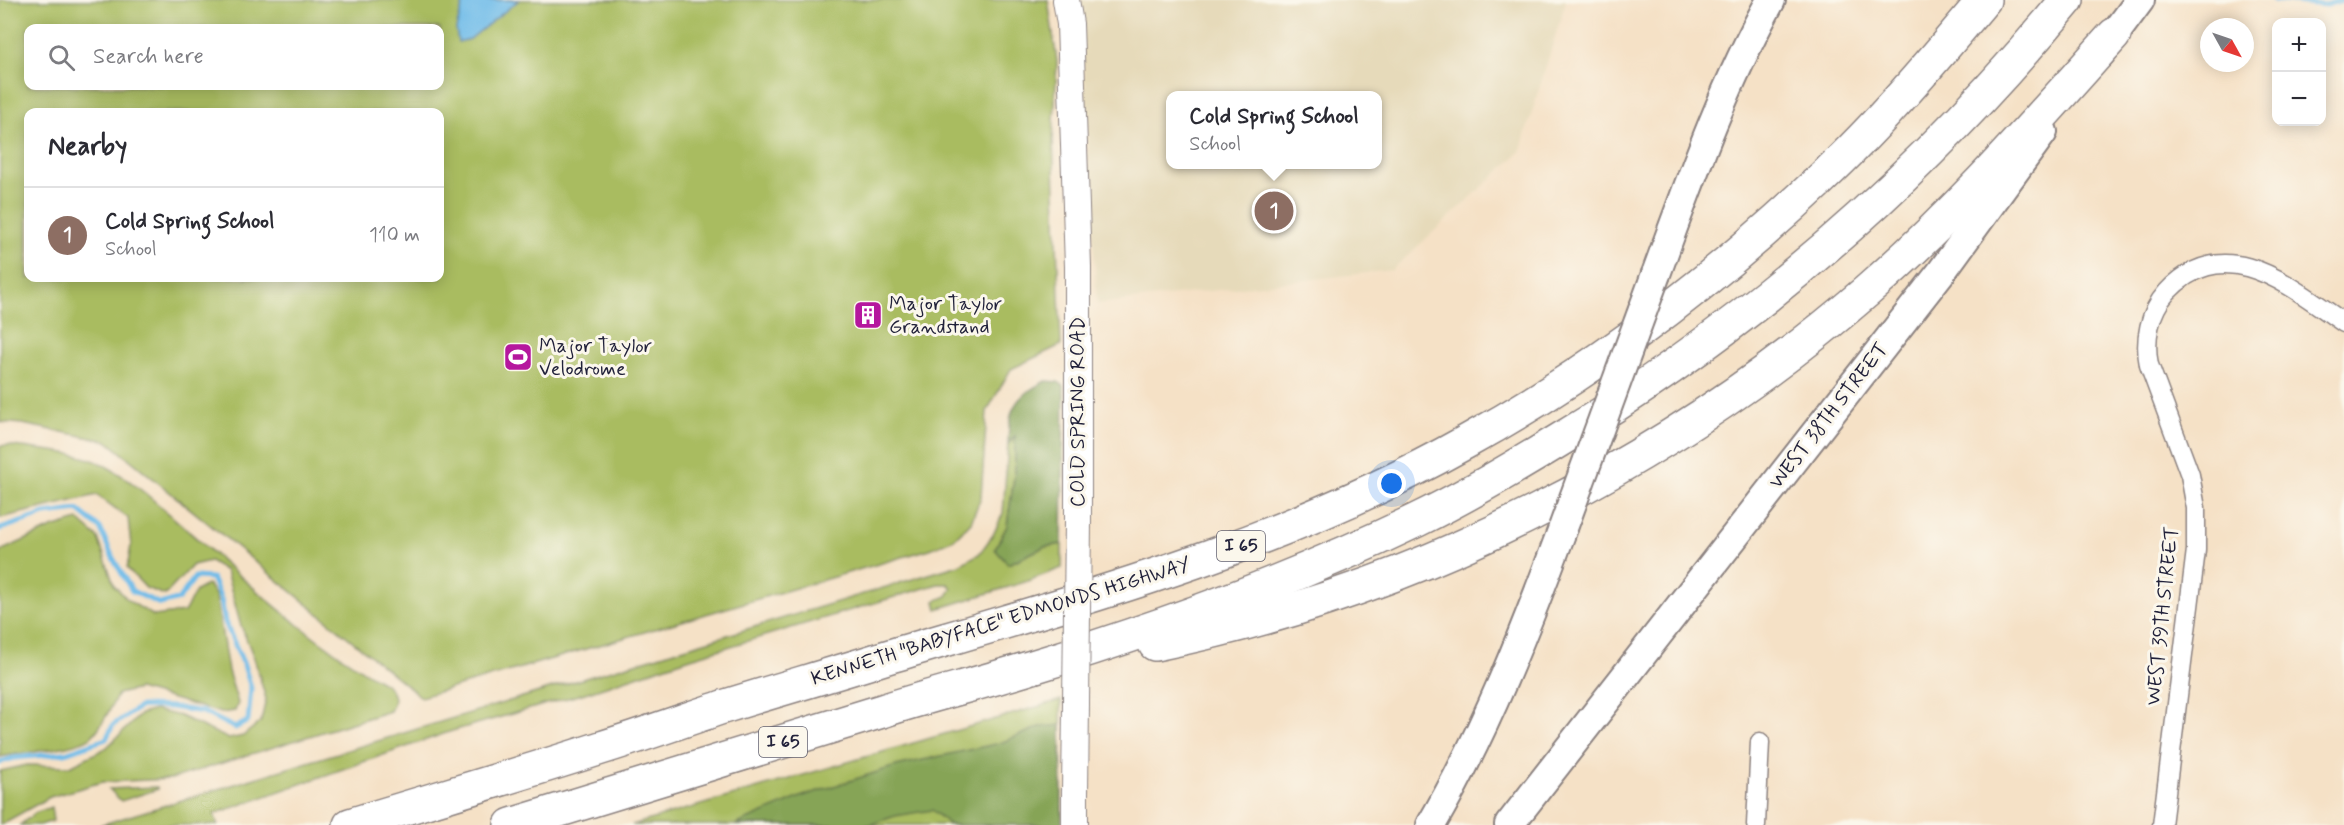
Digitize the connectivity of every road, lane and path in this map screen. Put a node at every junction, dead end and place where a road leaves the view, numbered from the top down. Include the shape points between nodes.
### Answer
1 (1066, 0) edge
2 (1771, 0) edge
3 (1984, 0) edge
4 (2140, 0) edge
5 (2061, 7) edge
6 (2114, 35) junction
7 (2344, 323) edge
8 (1032, 668) junction
9 (1760, 742) dead end
10 (350, 825) edge
11 (512, 825) edge
12 (1075, 825) edge
13 (1431, 825) edge
14 (1509, 825) edge
15 (1756, 825) edge
16 (2162, 825) edge

1 - 12 street, COLD SPRING ROAD, bridge via 1078,267
2 - 13 main road, bridge via 1738,62 1709,132 1495,701
3 - 10 highway, KENNETH "BABYFACE" EDMONDS HIGHWAY / I 65 via 1913,83 1822,178 1735,255 1604,357 1441,456 1295,524 1180,568
4 - 6 main road, WEST 38TH STREET
5 - 8 highway, I 65 via 1976,104 1847,229 1740,318 1599,417 1476,490 1367,543 1214,605
6 - 8 highway via 1980,183 1869,289 1770,368 1630,460 1509,524 1348,590 1215,632
6 - 14 main road, WEST 38TH STREET via 1942,271
7 - 16 street, WEST 39TH STREET via 2289,285 2243,265 2227,264 2203,268 2175,284 2164,296 2150,325 2148,357 2190,475 2196,508
8 - 11 highway, I 65
9 - 15 street

